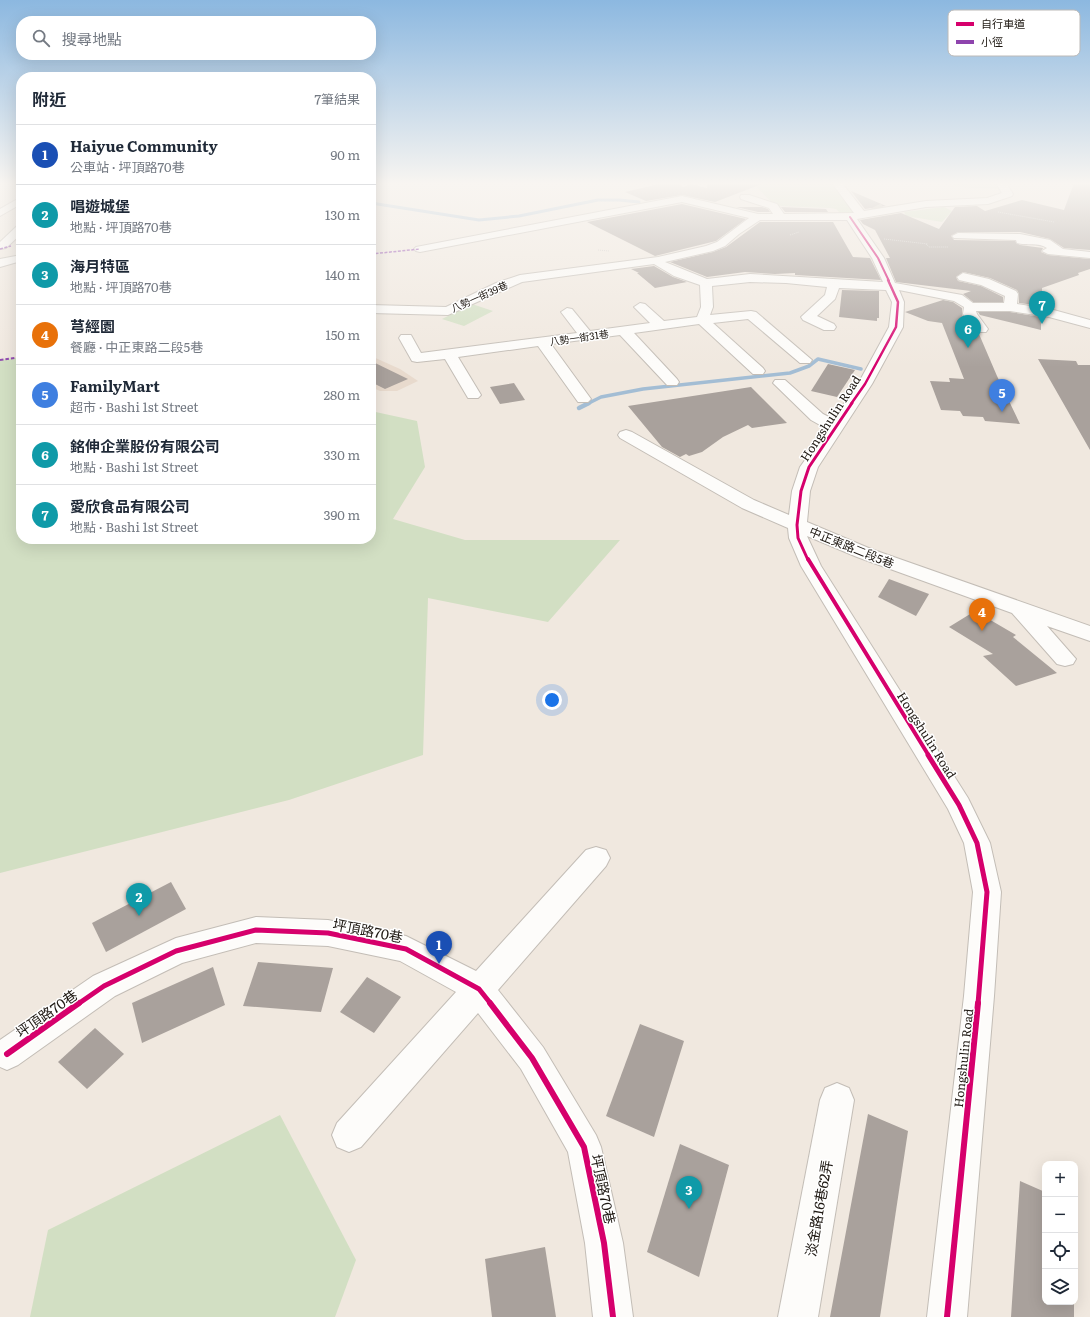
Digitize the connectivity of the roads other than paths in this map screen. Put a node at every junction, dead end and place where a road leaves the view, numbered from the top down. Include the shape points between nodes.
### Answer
1 (3, 244) edge
2 (444, 244) edge
3 (484, 244) edge
4 (495, 244) edge
5 (720, 244) edge
6 (869, 244) edge
7 (1049, 244) edge
8 (499, 245) dead end
9 (16, 246) edge
10 (1048, 251) dead end
11 (1060, 252) junction
12 (1090, 255) edge
13 (16, 259) edge
14 (658, 260) junction
15 (0, 263) edge
16 (963, 277) dead end
17 (706, 283) junction
18 (834, 284) junction
19 (890, 285) junction
20 (970, 306) junction
21 (640, 307) dead end
22 (1010, 307) junction
23 (376, 309) edge
24 (567, 312) dead end
25 (702, 320) junction
26 (1090, 324) edge
27 (662, 326) junction
28 (829, 327) dead end
29 (981, 329) dead end
30 (624, 331) junction
31 (490, 333) dead end
32 (587, 336) junction
33 (406, 338) dead end
34 (542, 342) junction
35 (499, 347) junction
36 (449, 354) junction
37 (805, 360) dead end
38 (758, 371) dead end
39 (672, 382) dead end
40 (780, 383) dead end
41 (473, 395) dead end
42 (583, 399) dead end
43 (835, 427) junction
44 (626, 435) dead end
45 (797, 524) junction
46 (1017, 607) junction
47 (1090, 634) edge
48 (1065, 659) dead end
49 (596, 858) dead end
50 (479, 989) junction
51 (7, 1054) dead end
52 (837, 1100) dead end
53 (349, 1135) dead end
54 (613, 1317) edge
55 (798, 1317) edge
56 (947, 1317) edge

1 - 9 street
2 - 3 street via 420,249 480,247
4 - 8 street
5 - 14 street, 八勢一街39巷
6 - 19 street, Hongshulin Road
7 - 11 street
10 - 11 street
11 - 12 street
13 - 15 street
14 - 17 street via 660,264 678,273
14 - 23 street, 八勢一街39巷 via 520,280 500,286 448,311
16 - 22 street via 985,282 1012,294
17 - 18 street via 750,278
17 - 25 street via 707,307
18 - 19 street
18 - 28 street via 831,296 808,316
19 - 20 street via 930,298 958,298
19 - 43 street, Hongshulin Road via 898,302 896,327 865,384
20 - 22 street
20 - 29 street via 970,314
21 - 27 street
22 - 26 street via 1050,313
24 - 32 street
25 - 27 street, 八勢一街31巷
25 - 37 street, 八勢一街31巷 via 751,315
25 - 38 street
27 - 30 street, 八勢一街31巷
30 - 32 street, 八勢一街31巷
30 - 39 street
31 - 35 street
32 - 34 street, 八勢一街31巷
33 - 36 street, 八勢一街31巷 via 417,358
34 - 35 street, 八勢一街31巷
34 - 42 street
35 - 36 street, 八勢一街31巷
36 - 41 street
40 - 43 street via 817,417
43 - 45 street, Hongshulin Road via 809,467 801,491
44 - 45 street, 中正東路二段5巷 via 748,504
45 - 46 street, 中正東路二段5巷 via 864,553
45 - 56 street, Hongshulin Road via 798,538 810,566 959,806 977,843 987,892 978,1012
46 - 47 street, 中正東路二段5巷
46 - 48 street
49 - 50 street
50 - 51 street, 坪頂路70巷 via 406,949 328,933 256,930 176,951 104,986
50 - 53 street
50 - 54 street, 坪頂路70巷 via 532,1058 584,1147 604,1243
52 - 55 street, 淡金路16巷62弄

